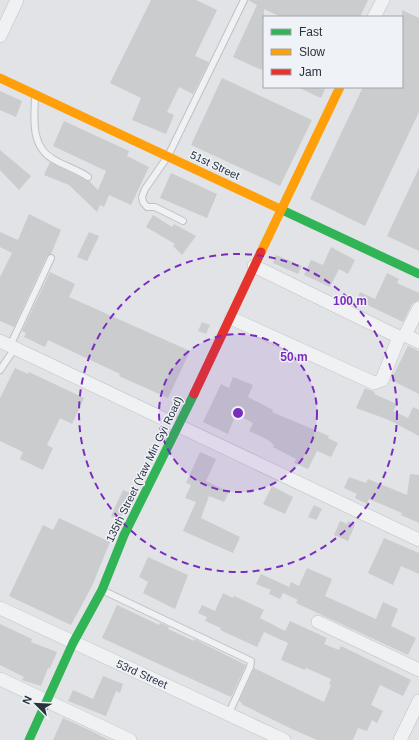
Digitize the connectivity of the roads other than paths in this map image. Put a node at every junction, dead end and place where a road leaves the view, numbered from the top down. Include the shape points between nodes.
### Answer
1 (17, 0) edge
2 (244, 0) edge
3 (383, 0) edge
4 (375, 16) edge
5 (0, 36) edge
6 (0, 78) edge
7 (340, 88) edge
8 (36, 95) junction
9 (168, 156) junction
10 (88, 177) dead end
11 (281, 209) junction
12 (183, 221) dead end
13 (51, 258) dead end
14 (254, 266) junction
15 (419, 274) edge
16 (419, 308) edge
17 (231, 318) junction
18 (402, 336) junction
19 (419, 342) edge
20 (8, 345) edge
21 (0, 370) edge
22 (178, 424) junction
23 (419, 540) edge
24 (102, 590) junction
25 (0, 608) edge
26 (318, 622) dead end
27 (73, 643) junction
28 (419, 670) edge
29 (0, 678) edge
30 (47, 701) junction
31 (419, 701) edge
32 (228, 714) junction
33 (30, 740) edge
34 (130, 740) edge
35 (284, 740) edge
36 (400, 740) edge

1 - 5 street
2 - 9 lane
3 - 4 street
6 - 8 street, 51st Street
7 - 11 street, 135th Street (Yaw Min Gyi Road)
8 - 9 street, 51st Street
8 - 10 lane via 34,119 41,150 53,160
9 - 11 street, 51st Street
9 - 12 lane via 145,189 143,202 147,208 155,207
11 - 14 street, 135th Street (Yaw Min Gyi Road)
11 - 15 street, 51st Street
13 - 20 lane
14 - 17 street, 135th Street (Yaw Min Gyi Road)
14 - 18 street
16 - 18 street
17 - 18 street via 374,383 382,380
17 - 22 street, 135th Street (Yaw Min Gyi Road)
18 - 19 street
20 - 21 lane
20 - 22 street
22 - 23 street
22 - 24 street, 135th Street (Yaw Min Gyi Road) via 124,535
24 - 27 street, 135th Street (Yaw Min Gyi Road)
24 - 32 lane via 251,661
25 - 27 street, 53rd Street
26 - 28 street
27 - 30 street, 135th Street (Yaw Min Gyi Road)
27 - 32 street, 53rd Street
29 - 30 street
30 - 33 street, 135th Street (Yaw Min Gyi Road)
30 - 34 street
31 - 36 street
32 - 35 street, 53rd Street

